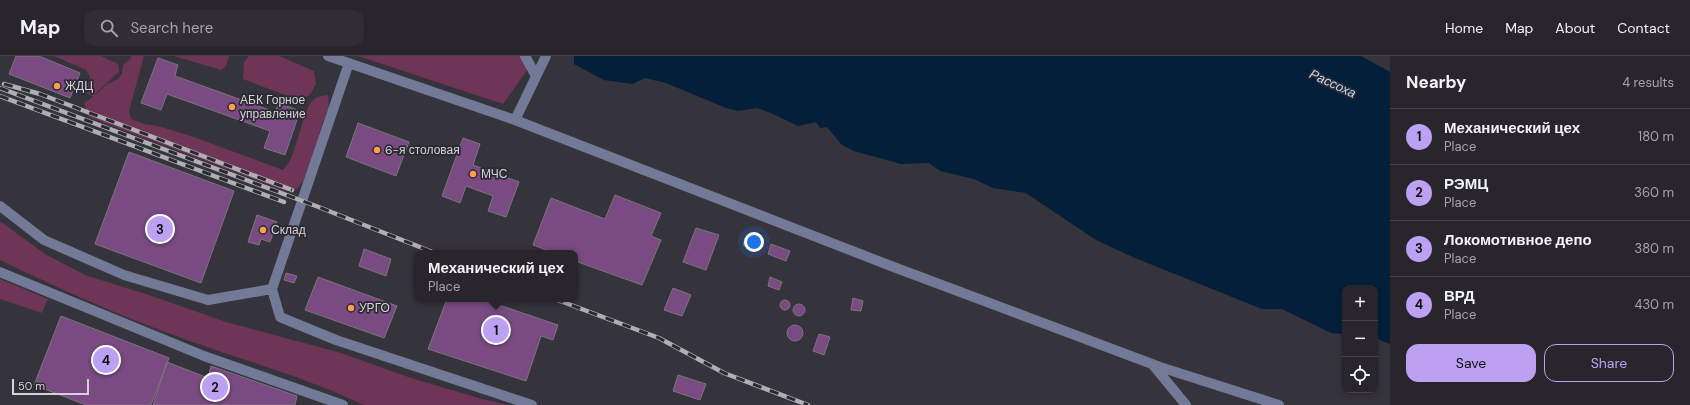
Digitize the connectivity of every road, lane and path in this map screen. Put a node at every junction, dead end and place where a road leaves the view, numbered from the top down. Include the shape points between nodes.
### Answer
1 (328, 56) edge
2 (526, 56) edge
3 (546, 56) edge
4 (349, 63) junction
5 (536, 76) junction
6 (515, 120) junction
7 (0, 206) edge
8 (0, 272) edge
9 (272, 289) junction
10 (1151, 364) junction
11 (343, 405) edge
12 (532, 405) edge
13 (1186, 405) edge
14 (1279, 405) edge

1 - 4 street
2 - 5 street
3 - 5 street
4 - 6 street
4 - 9 street
5 - 6 street
6 - 10 street
7 - 9 street via 44,240 124,275 208,300
8 - 11 street via 204,356
9 - 12 street via 280,317 336,340
10 - 13 street
10 - 14 street

